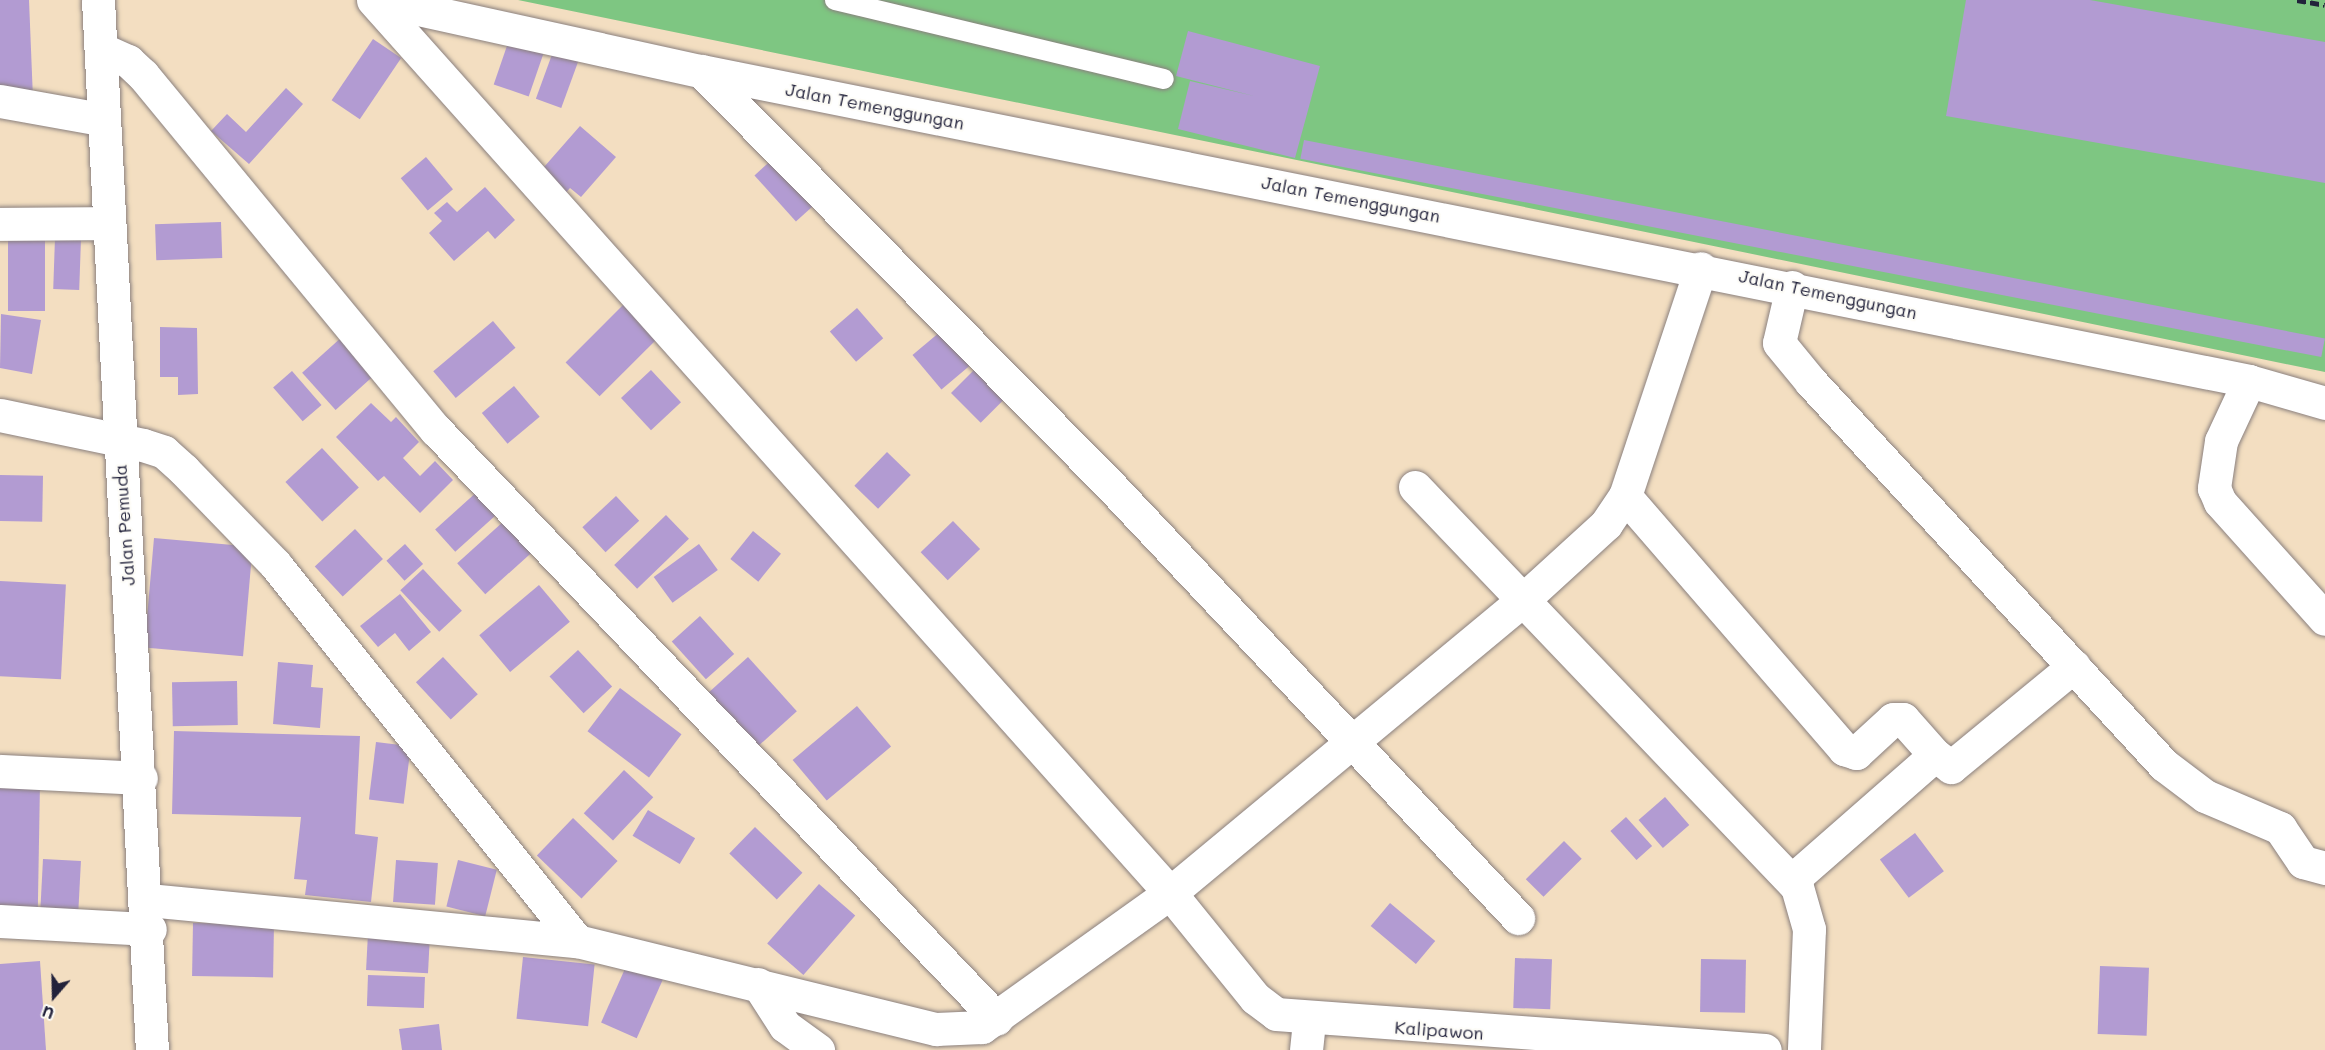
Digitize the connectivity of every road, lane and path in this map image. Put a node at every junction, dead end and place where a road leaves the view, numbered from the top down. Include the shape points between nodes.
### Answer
1 (98, 0) edge
2 (375, 0) edge
3 (835, 0) edge
4 (101, 49) junction
5 (700, 72) junction
6 (1164, 79) dead end
7 (0, 101) edge
8 (100, 119) junction
9 (106, 223) junction
10 (0, 224) edge
11 (1701, 268) junction
12 (1792, 287) junction
13 (2249, 381) junction
14 (2325, 403) edge
15 (0, 415) edge
16 (118, 440) junction
17 (1415, 487) dead end
18 (1625, 496) junction
19 (1524, 599) junction
20 (2325, 619) edge
21 (2074, 666) junction
22 (1350, 743) junction
23 (1935, 755) junction
24 (0, 771) edge
25 (141, 778) junction
26 (2325, 868) edge
27 (1792, 880) junction
28 (1170, 893) junction
29 (149, 914) junction
30 (1518, 918) dead end
31 (0, 921) edge
32 (577, 941) junction
33 (758, 984) junction
34 (997, 1019) junction
35 (1307, 1035) edge
36 (152, 1050) edge
37 (818, 1050) edge
38 (1765, 1050) edge
39 (1804, 1050) edge

1 - 4 street, Jalan Pemuda
2 - 5 street, Jalan Temenggungan
2 - 28 street, Kalipawon
3 - 6 lane
4 - 8 street, Jalan Pemuda
4 - 34 street via 128,61 142,75 436,430
5 - 11 street, Jalan Temenggungan
5 - 22 street via 1108,483
7 - 8 street
8 - 9 street, Jalan Pemuda
9 - 10 street
9 - 16 street, Jalan Pemuda
11 - 12 street, Jalan Temenggungan
11 - 18 street
12 - 13 street, Jalan Temenggungan
12 - 21 street via 1781,347
13 - 14 street, Jalan Temenggungan
13 - 20 street via 2221,441 2214,488 2220,502
15 - 16 street
16 - 25 street, Jalan Pemuda
16 - 32 street via 164,452 275,564
17 - 19 street
18 - 19 street via 1606,524
18 - 23 street via 1844,749 1857,753 1893,719 1903,719
19 - 22 street
19 - 27 street
21 - 23 street via 1951,767
21 - 26 street via 2164,765 2205,796 2280,828 2303,862
22 - 28 street
22 - 30 street
23 - 27 street
24 - 25 street
25 - 29 street, Jalan Pemuda
27 - 39 street via 1805,904 1809,929
28 - 34 street
28 - 35 street, Kalipawon via 1255,998
29 - 31 street
29 - 32 street
29 - 36 street, Jalan Pemuda
32 - 33 street
33 - 34 street via 936,1029 961,1032
33 - 37 street via 785,1026
35 - 38 street, Kalipawon

